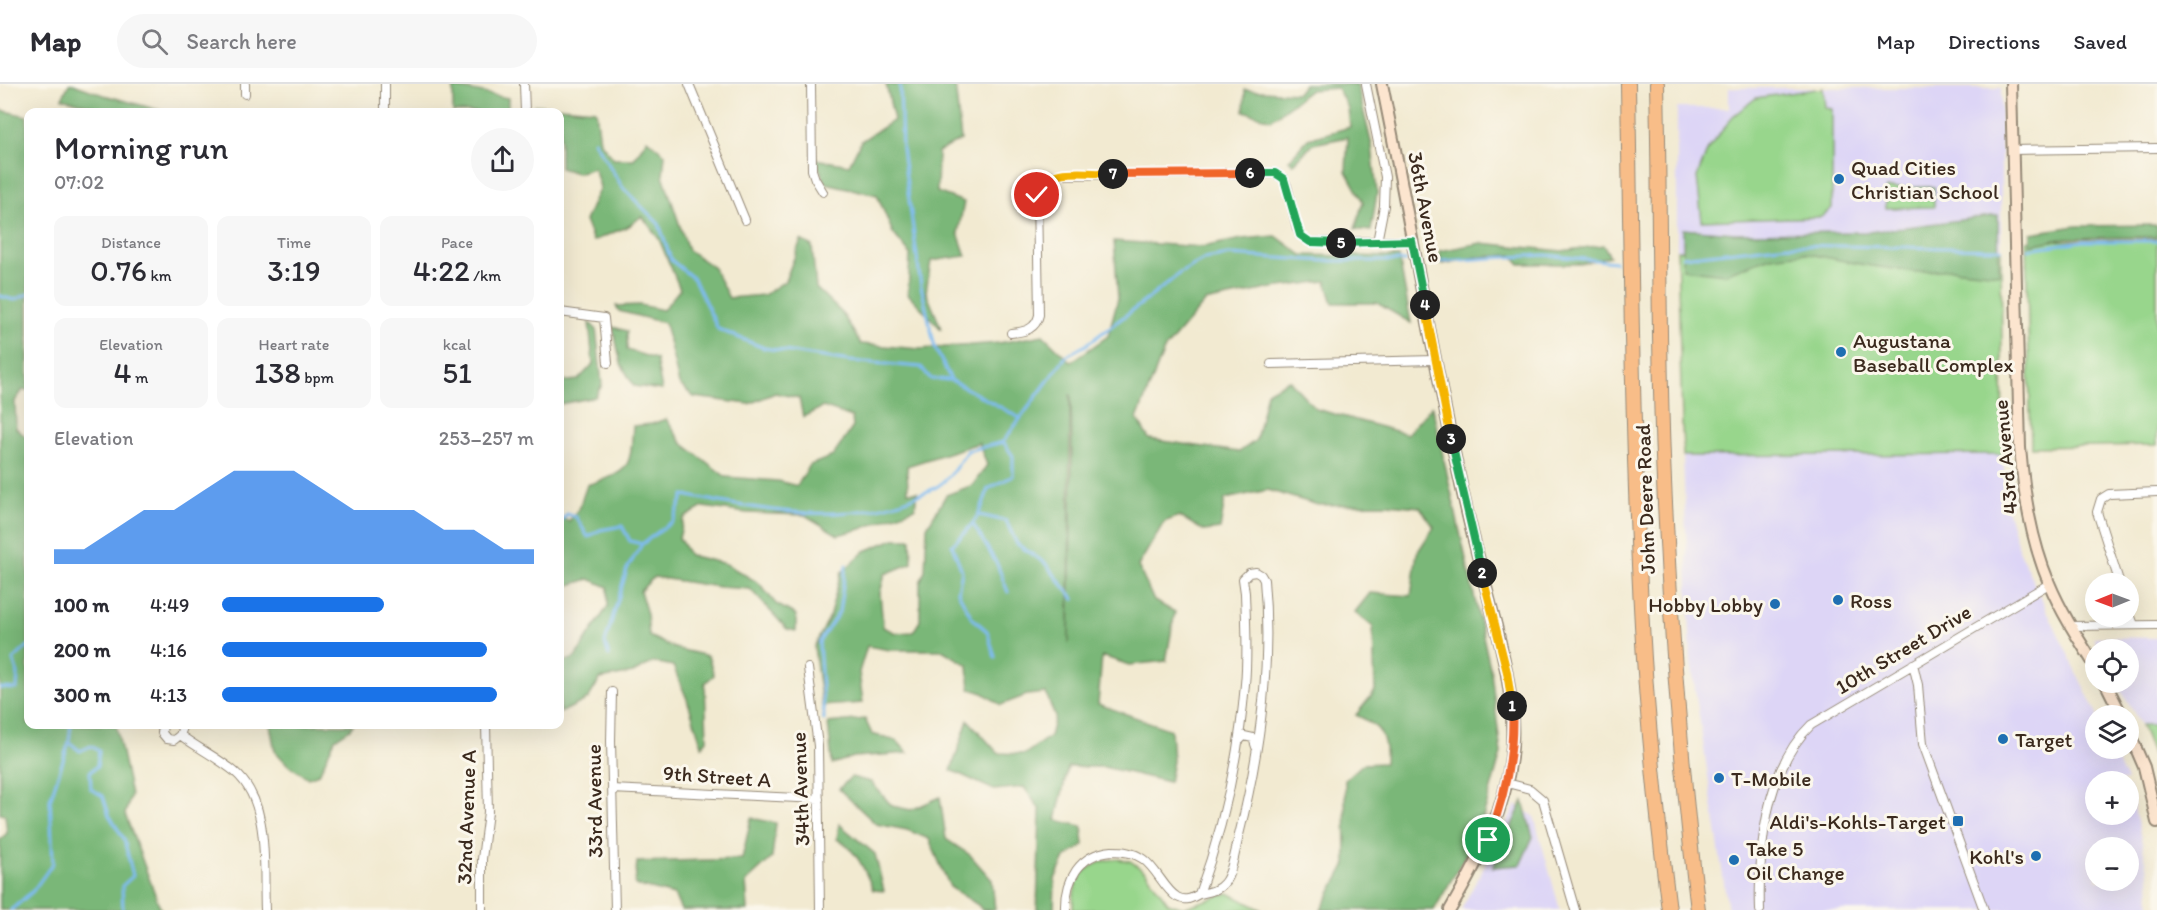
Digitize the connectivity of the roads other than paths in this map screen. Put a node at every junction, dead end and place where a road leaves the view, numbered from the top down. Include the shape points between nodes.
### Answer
1 (245, 84) edge
2 (385, 84) edge
3 (524, 84) edge
4 (689, 84) edge
5 (811, 84) edge
6 (1366, 84) edge
7 (1382, 84) edge
8 (1628, 84) edge
9 (1658, 84) edge
10 (2011, 84) edge
11 (245, 94) dead end
12 (385, 108) edge
13 (525, 108) edge
14 (2157, 148) edge
15 (2012, 150) junction
16 (824, 192) dead end
17 (745, 220) dead end
18 (1412, 241) junction
19 (1377, 242) junction
20 (564, 313) edge
21 (1011, 333) dead end
22 (1435, 360) junction
23 (608, 363) dead end
24 (1271, 364) dead end
25 (2157, 492) edge
26 (2116, 573) edge
27 (2049, 584) junction
28 (2139, 625) edge
29 (2157, 625) edge
30 (2070, 626) junction
31 (2085, 626) edge
32 (2085, 650) edge
33 (1913, 664) junction
34 (808, 668) dead end
35 (612, 692) dead end
36 (162, 729) edge
37 (182, 729) edge
38 (486, 729) edge
39 (180, 735) junction
40 (1239, 741) junction
41 (1257, 752) junction
42 (2139, 755) edge
43 (1507, 783) junction
44 (612, 789) junction
45 (819, 799) junction
46 (2157, 822) edge
47 (1199, 894) junction
48 (265, 910) edge
49 (483, 910) edge
50 (615, 910) edge
51 (820, 910) edge
52 (1066, 910) edge
53 (1450, 910) edge
54 (1575, 910) edge
55 (1669, 910) edge
56 (1698, 910) edge
57 (1760, 910) edge
58 (1984, 910) edge

1 - 11 street
2 - 12 street
3 - 13 street
4 - 17 street
5 - 16 street via 812,170
6 - 19 street via 1385,177
7 - 18 street, 36th Avenue
8 - 55 highway, John Deere Road via 1632,381 1642,627
9 - 56 highway, John Deere Road via 1662,432 1671,619
10 - 15 street, 43rd Avenue
14 - 15 street
15 - 27 street, 43rd Avenue via 2020,448 2032,531
18 - 19 street
18 - 22 street, 36th Avenue
19 - 21 street via 1310,242 1300,235 1287,186 1275,173 1052,175 1042,181 1037,195 1039,315 1034,327
20 - 23 street via 604,318
22 - 24 street
22 - 43 street, 36th Avenue via 1507,672 1512,734
25 - 26 street via 2109,494 2101,499 2097,512
27 - 30 street, 43rd Avenue
27 - 33 street, 10th Street Drive
28 - 29 street
30 - 31 street
30 - 32 street, 43rd Avenue
33 - 57 street, 10th Street Drive via 1811,725 1798,737 1778,776 1766,825
33 - 58 street via 1923,744
34 - 45 street, 34th Avenue via 816,725
35 - 44 street, 33rd Avenue
36 - 39 street via 167,739 174,740
37 - 39 street
38 - 49 street, 32nd Avenue A via 488,812 482,859
39 - 48 street via 235,772 254,799 262,832
40 - 41 street via 1244,736 1253,738
40 - 41 street via 1245,682 1243,579 1256,572 1264,580 1266,652
40 - 47 street via 1228,801
41 - 47 street via 1227,878 1217,889
42 - 46 street
43 - 53 street, 36th Avenue via 1488,840
43 - 54 street via 1524,786 1543,800
44 - 45 street, 9th Street A
44 - 50 street, 33rd Avenue
45 - 51 street, 34th Avenue
47 - 52 street via 1182,899 1135,854 1104,852 1076,869 1067,885

